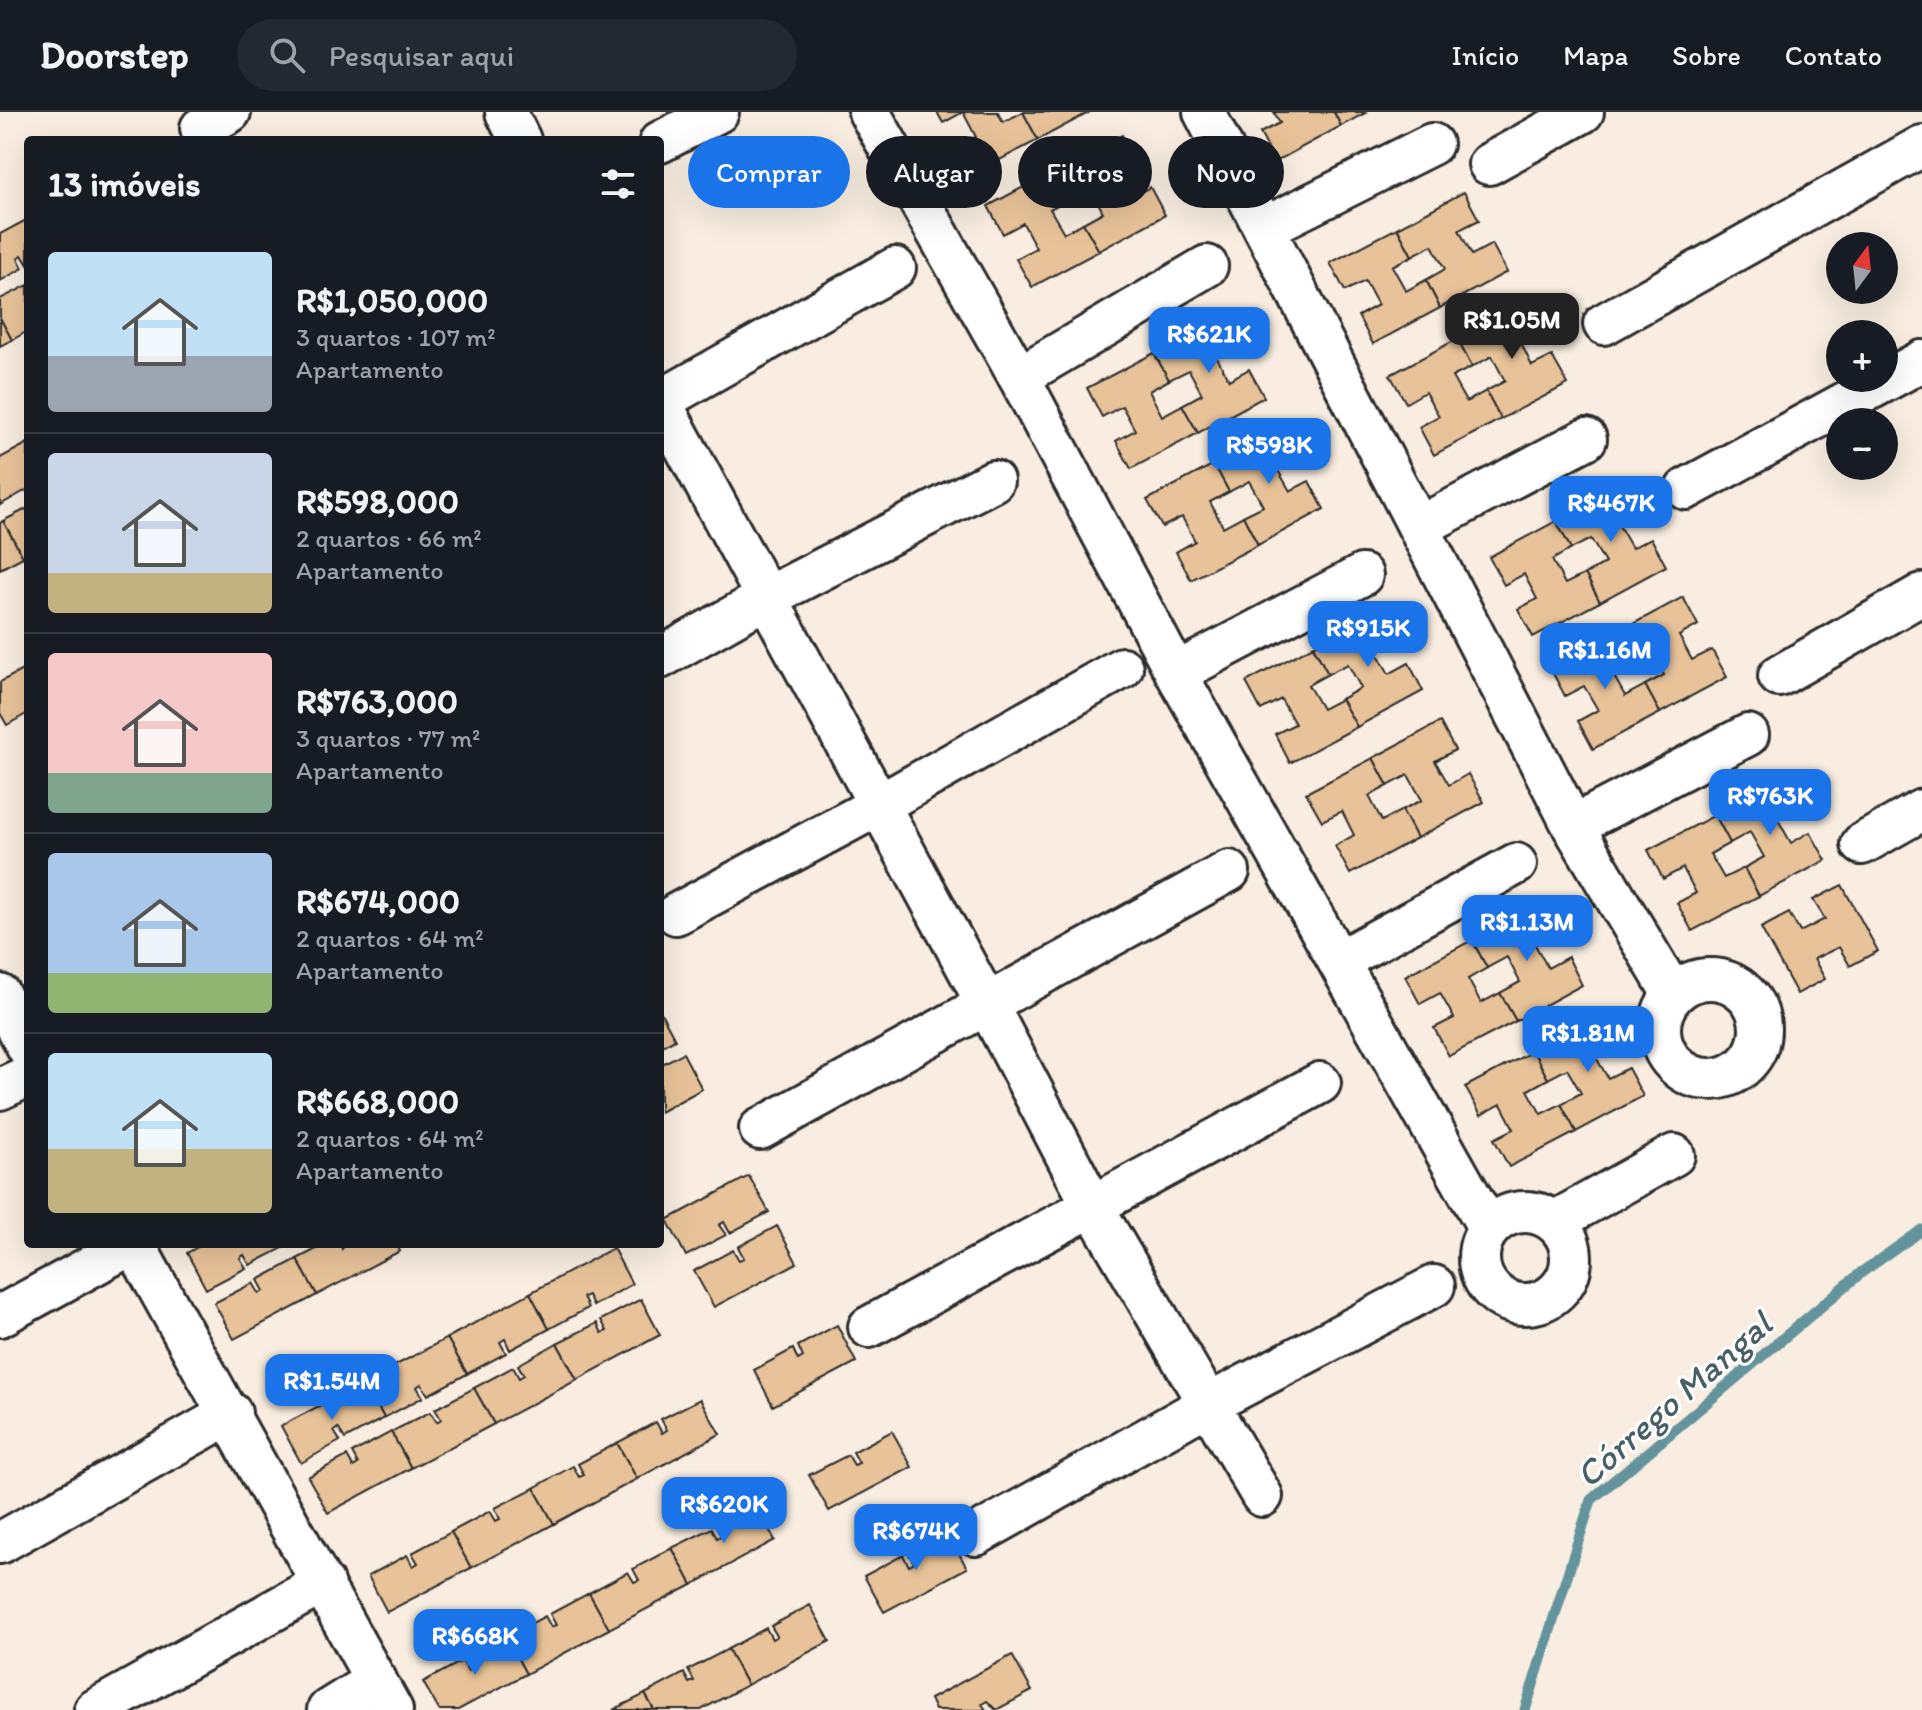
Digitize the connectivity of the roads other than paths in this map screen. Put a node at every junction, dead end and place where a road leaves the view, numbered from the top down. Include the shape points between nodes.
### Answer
1 (506, 112) edge
2 (718, 112) edge
3 (869, 112) edge
4 (1204, 112) edge
5 (1583, 112) edge
6 (518, 136) edge
7 (664, 140) edge
8 (1432, 144) dead end
9 (1922, 146) edge
10 (1489, 164) dead end
11 (1264, 228) junction
12 (1207, 266) dead end
13 (895, 268) dead end
14 (1604, 324) dead end
15 (1922, 361) edge
16 (1019, 377) junction
17 (664, 399) edge
18 (664, 408) edge
19 (1586, 439) dead end
20 (993, 481) dead end
21 (1686, 489) dead end
22 (1419, 527) junction
23 (1362, 575) dead end
24 (1922, 594) edge
25 (766, 598) junction
26 (664, 656) edge
27 (1122, 668) dead end
28 (1176, 673) junction
29 (1779, 676) dead end
30 (1748, 735) dead end
31 (879, 805) junction
32 (1922, 810) edge
33 (1573, 826) junction
34 (1862, 844) dead end
35 (1516, 864) dead end
36 (1229, 871) dead end
37 (676, 914) dead end
38 (1339, 961) junction
39 (1673, 994) dead end
40 (0, 995) edge
41 (988, 1006) junction
42 (24, 1040) edge
43 (24, 1078) edge
44 (1320, 1083) dead end
45 (0, 1089) edge
46 (760, 1129) dead end
47 (1674, 1155) dead end
48 (1092, 1205) junction
49 (1554, 1222) junction
50 (1489, 1229) junction
51 (126, 1248) edge
52 (135, 1248) edge
53 (1434, 1286) dead end
54 (0, 1316) edge
55 (869, 1327) dead end
56 (1207, 1405) junction
57 (231, 1413) junction
58 (1262, 1496) dead end
59 (976, 1535) dead end
60 (0, 1543) edge
61 (323, 1583) junction
62 (384, 1695) edge
63 (95, 1710) edge
64 (328, 1710) edge

1 - 6 street
2 - 7 street
3 - 16 street
4 - 11 street
5 - 10 street
8 - 11 street
9 - 14 street
11 - 22 street
12 - 16 street
13 - 17 street
15 - 21 street
16 - 28 street
18 - 25 street
19 - 22 street
20 - 25 street
22 - 33 street
23 - 28 street
24 - 29 street
25 - 26 street
25 - 31 street
27 - 31 street
28 - 38 street
30 - 33 street
31 - 37 street
31 - 41 street
32 - 34 street
33 - 39 street
35 - 38 street
36 - 41 street
38 - 50 street
40 - 42 street
41 - 46 street
41 - 48 street
43 - 45 street
44 - 48 street
47 - 49 street
48 - 55 street
48 - 56 street
49 - 50 street via 1527,1212 1499,1219
49 - 50 street via 1570,1246 1571,1260 1561,1287 1536,1302 1520,1303 1491,1289 1478,1260
51 - 54 street
52 - 57 street
53 - 56 street
56 - 58 street
56 - 59 street
57 - 60 street
57 - 61 street
61 - 62 street
61 - 63 street
62 - 64 street

